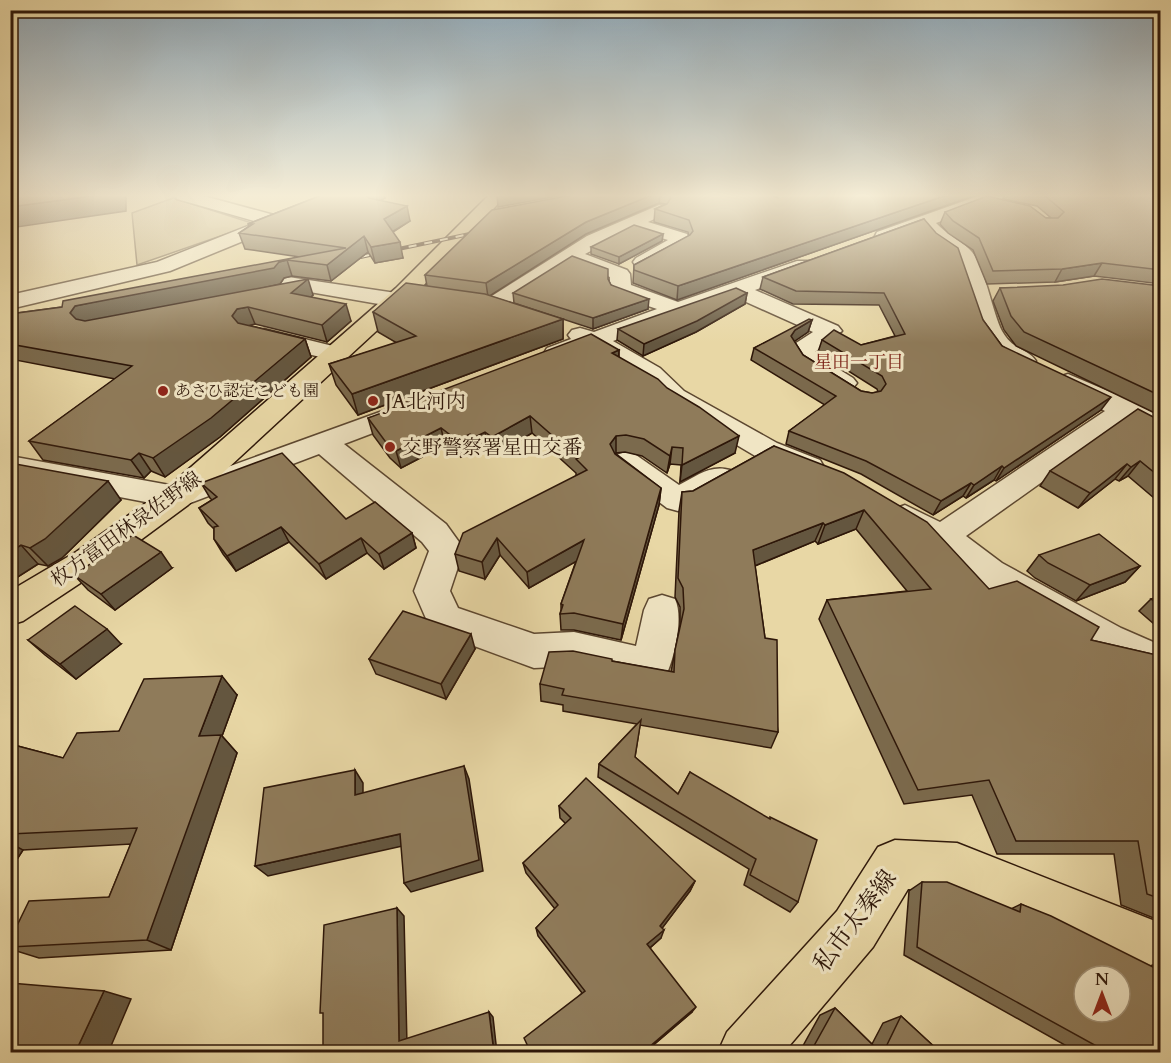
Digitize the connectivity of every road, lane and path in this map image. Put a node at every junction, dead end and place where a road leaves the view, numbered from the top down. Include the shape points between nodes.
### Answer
1 (218, 245) edge
2 (452, 245) edge
3 (589, 245) edge
4 (675, 245) edge
5 (948, 245) edge
6 (569, 255) junction
7 (825, 257) edge
8 (620, 274) junction
9 (288, 283) edge
10 (314, 287) junction
11 (736, 289) junction
12 (979, 291) junction
13 (1003, 292) edge
14 (267, 296) edge
15 (400, 297) junction
16 (438, 298) edge
17 (10, 302) edge
18 (678, 310) junction
19 (524, 316) edge
20 (556, 326) edge
21 (254, 333) edge
22 (593, 339) junction
23 (336, 354) junction
24 (539, 360) edge
25 (866, 396) edge
26 (431, 401) edge
27 (1126, 409) junction
28 (1161, 428) edge
29 (323, 442) junction
30 (767, 450) junction
31 (626, 462) edge
32 (10, 466) edge
33 (838, 478) edge
34 (177, 497) junction
35 (879, 501) edge
36 (940, 538) junction
37 (10, 610) edge
38 (662, 610) dead end
39 (1161, 663) edge
40 (1161, 949) edge
41 (747, 1053) edge

1 - 17 street via 163,267
2 - 15 main road, 枚方富田林泉佐野線
3 - 6 street
4 - 8 street
5 - 12 street via 964,255
6 - 8 street
6 - 19 street via 482,304
7 - 11 street
8 - 18 street via 621,288
9 - 10 street
10 - 14 street
10 - 15 street
11 - 18 street
11 - 25 street via 827,324 830,331 802,350 835,385
12 - 13 street
12 - 27 street via 991,332 1006,352
15 - 16 street
15 - 23 main road, 枚方富田林泉佐野線
18 - 22 street
20 - 22 street
21 - 23 street
22 - 24 street
22 - 30 street via 651,373 675,397
23 - 34 main road, 枚方富田林泉佐野線
26 - 29 street
27 - 28 street
27 - 36 street
29 - 34 street
29 - 38 street via 434,533 447,549 432,591 444,619 528,662 574,649 651,666
30 - 31 street via 678,500 639,486
30 - 33 street
32 - 34 street
34 - 37 main road, 枚方富田林泉佐野線 via 88,561
35 - 36 street
36 - 39 street via 964,551 990,573 1108,639
40 - 41 main road, 私市太秦線 via 957,867 895,864 855,929

